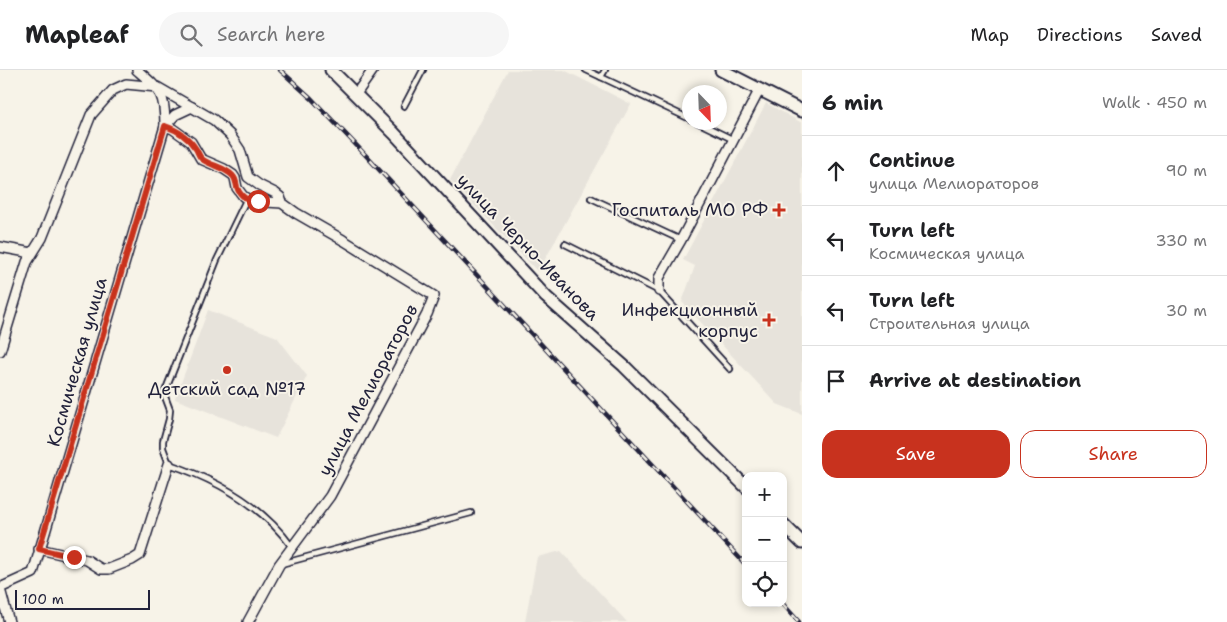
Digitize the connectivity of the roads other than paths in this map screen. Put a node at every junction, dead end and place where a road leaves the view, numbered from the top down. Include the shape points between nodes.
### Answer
1 (137, 70) edge
2 (331, 70) edge
3 (373, 70) edge
4 (423, 70) edge
5 (586, 70) edge
6 (605, 70) edge
7 (721, 70) edge
8 (601, 78) junction
9 (157, 87) junction
10 (760, 89) junction
11 (356, 94) junction
12 (404, 106) dead end
13 (192, 107) junction
14 (802, 111) edge
15 (682, 115) edge
16 (165, 126) junction
17 (713, 130) edge
18 (732, 139) junction
19 (246, 198) junction
20 (591, 198) dead end
21 (282, 203) junction
22 (681, 240) junction
23 (565, 244) dead end
24 (0, 247) edge
25 (32, 253) junction
26 (658, 290) junction
27 (0, 351) edge
28 (730, 369) dead end
29 (169, 464) junction
30 (742, 483) edge
31 (471, 513) dead end
32 (787, 528) edge
33 (802, 543) edge
34 (292, 548) junction
35 (39, 549) junction
36 (279, 565) junction
37 (0, 588) edge
38 (9, 622) edge
39 (248, 622) edge

1 - 9 street
2 - 11 main road, улица Черно-Иванова
3 - 11 street
4 - 12 lane
5 - 8 lane
6 - 8 lane
7 - 10 main road
8 - 15 lane
9 - 13 street
9 - 16 street, Космическая улица via 165,103
9 - 25 street via 120,86 91,115 42,238
10 - 14 main road
10 - 18 street
11 - 30 main road, улица Черно-Иванова via 546,297 624,366
13 - 16 street via 174,115
13 - 21 street via 214,120 230,135 240,150 248,177 276,193
16 - 19 street via 191,142 201,159 232,175
16 - 35 street, Космическая улица
17 - 18 lane
18 - 22 street
19 - 21 street
19 - 29 lane via 217,260 164,394 170,410 162,441
20 - 22 lane
21 - 34 street, улица Мелиораторов via 434,296 428,314 330,496
22 - 26 street via 659,278
23 - 26 lane
24 - 25 street
25 - 27 street
26 - 28 lane
29 - 34 lane via 189,470 239,496 270,520
29 - 35 street via 140,555 109,569 87,560
31 - 36 lane
32 - 33 main road
34 - 36 street, улица Мелиораторов
35 - 37 street, Космическая улица via 33,573
36 - 39 street, улица Мелиораторов
37 - 38 street

